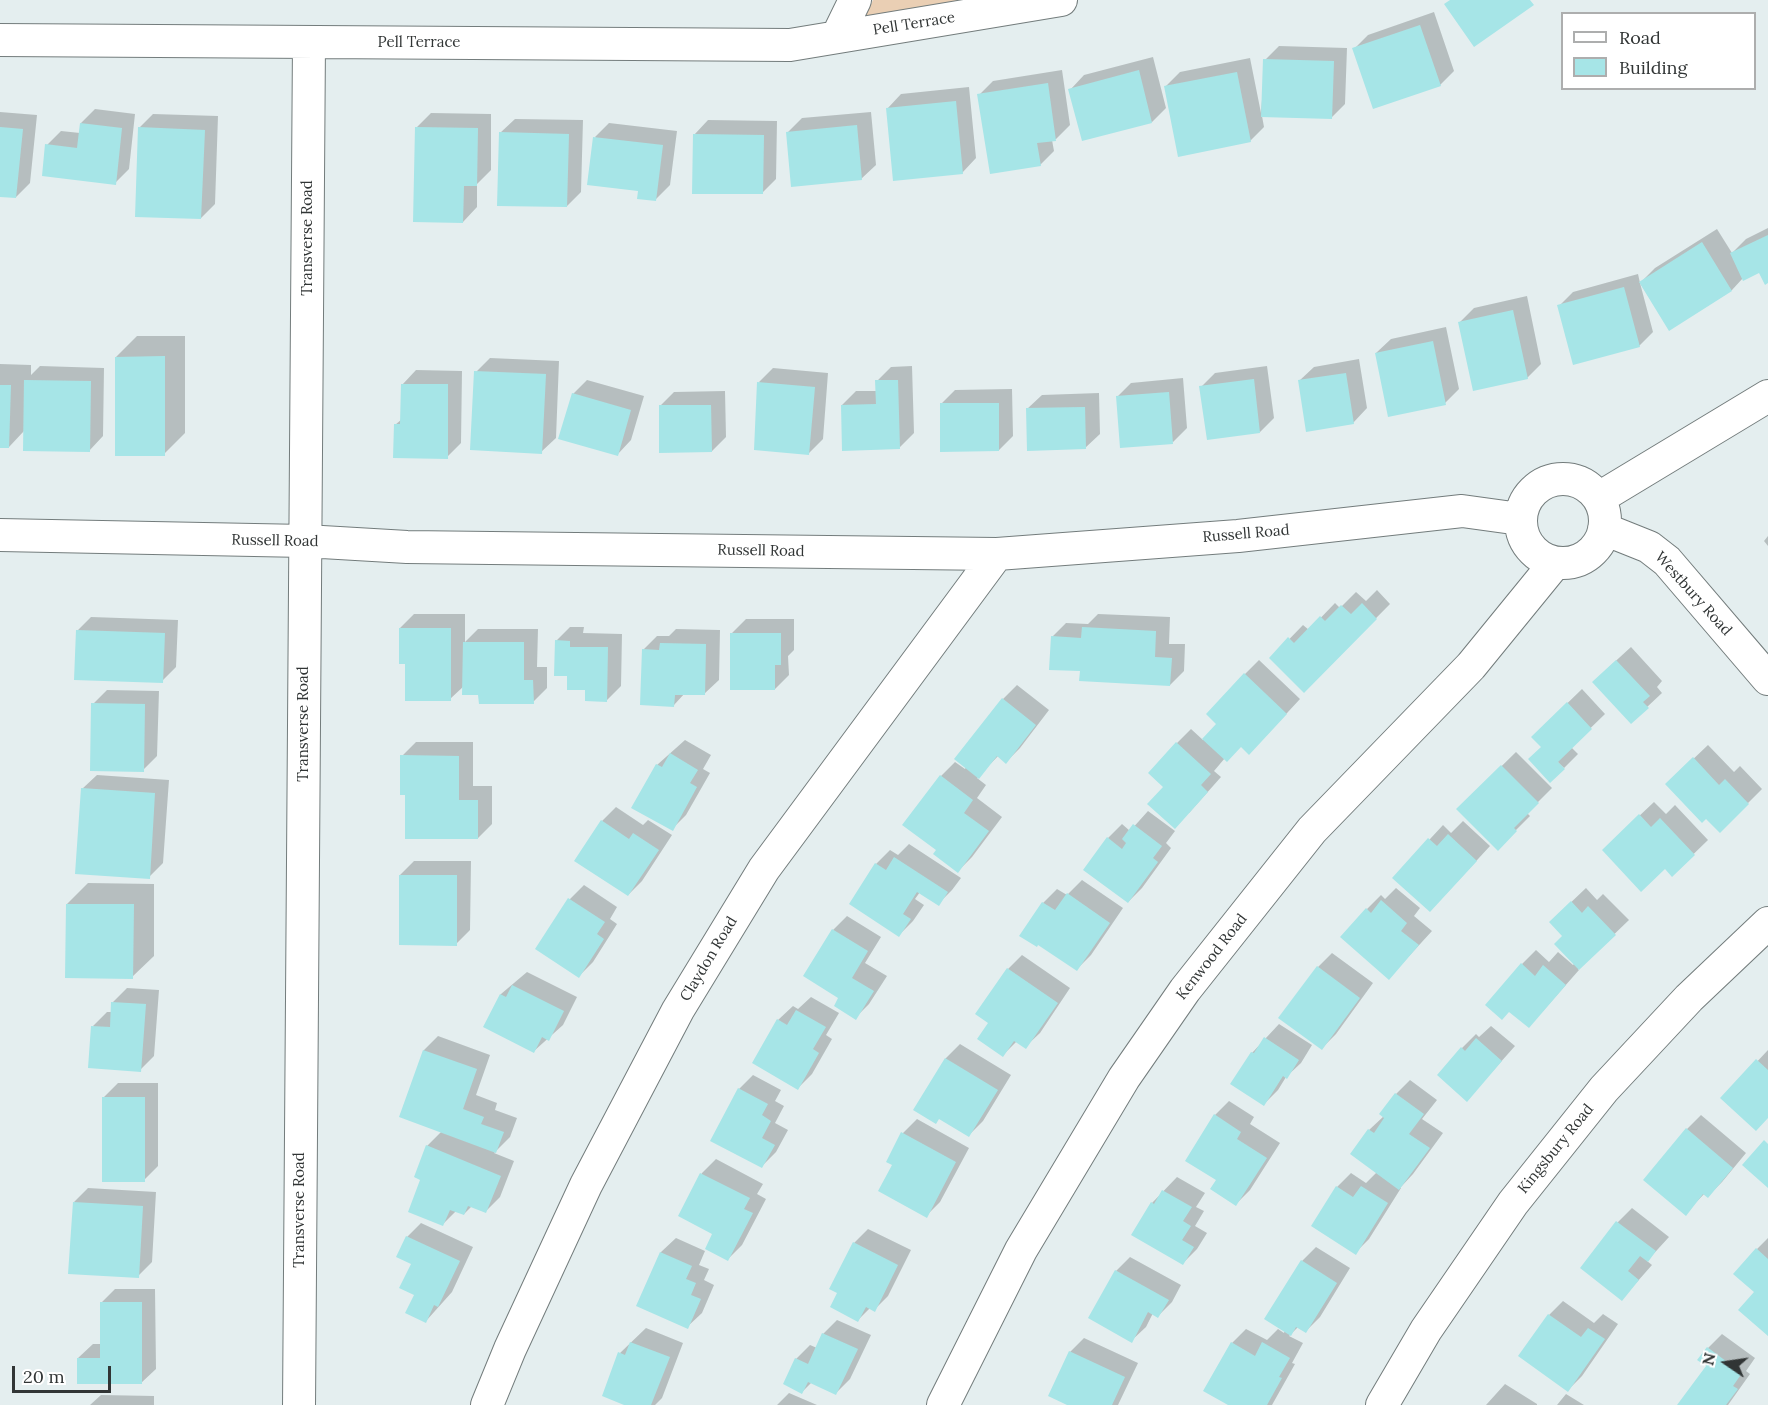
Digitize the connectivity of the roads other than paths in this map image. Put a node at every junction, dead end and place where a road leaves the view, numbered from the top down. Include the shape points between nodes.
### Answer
1 (855, 0) edge
2 (1061, 0) edge
3 (837, 37) junction
4 (0, 40) edge
5 (309, 42) junction
6 (1768, 396) edge
7 (1599, 498) junction
8 (1520, 519) junction
9 (1605, 529) junction
10 (0, 535) edge
11 (305, 541) junction
12 (998, 554) junction
13 (1555, 563) junction
14 (1768, 679) edge
15 (1768, 923) edge
16 (299, 1405) edge
17 (488, 1405) edge
18 (943, 1405) edge
19 (1382, 1405) edge

1 - 3 street
2 - 3 street, Pell Terrace
3 - 5 street, Pell Terrace via 790,45
4 - 5 street, Pell Terrace
5 - 11 street, Transverse Road
6 - 7 street
7 - 8 street via 1579,481 1552,479 1530,494
7 - 9 street
8 - 12 street, Russell Road via 1462,511 1238,536
8 - 13 street via 1523,536 1534,552
9 - 13 street via 1592,552 1568,563
9 - 14 street, Westbury Road via 1649,547 1667,561
10 - 11 street, Russell Road
11 - 12 street, Russell Road via 407,547
11 - 16 street, Transverse Road
12 - 17 street, Claydon Road via 764,869 678,1010 586,1185
13 - 18 street, Kenwood Road via 1471,666 1312,830 1185,990 1124,1078 1021,1250
15 - 19 street, Kingsbury Road via 1689,998 1597,1098 1513,1203 1426,1330

